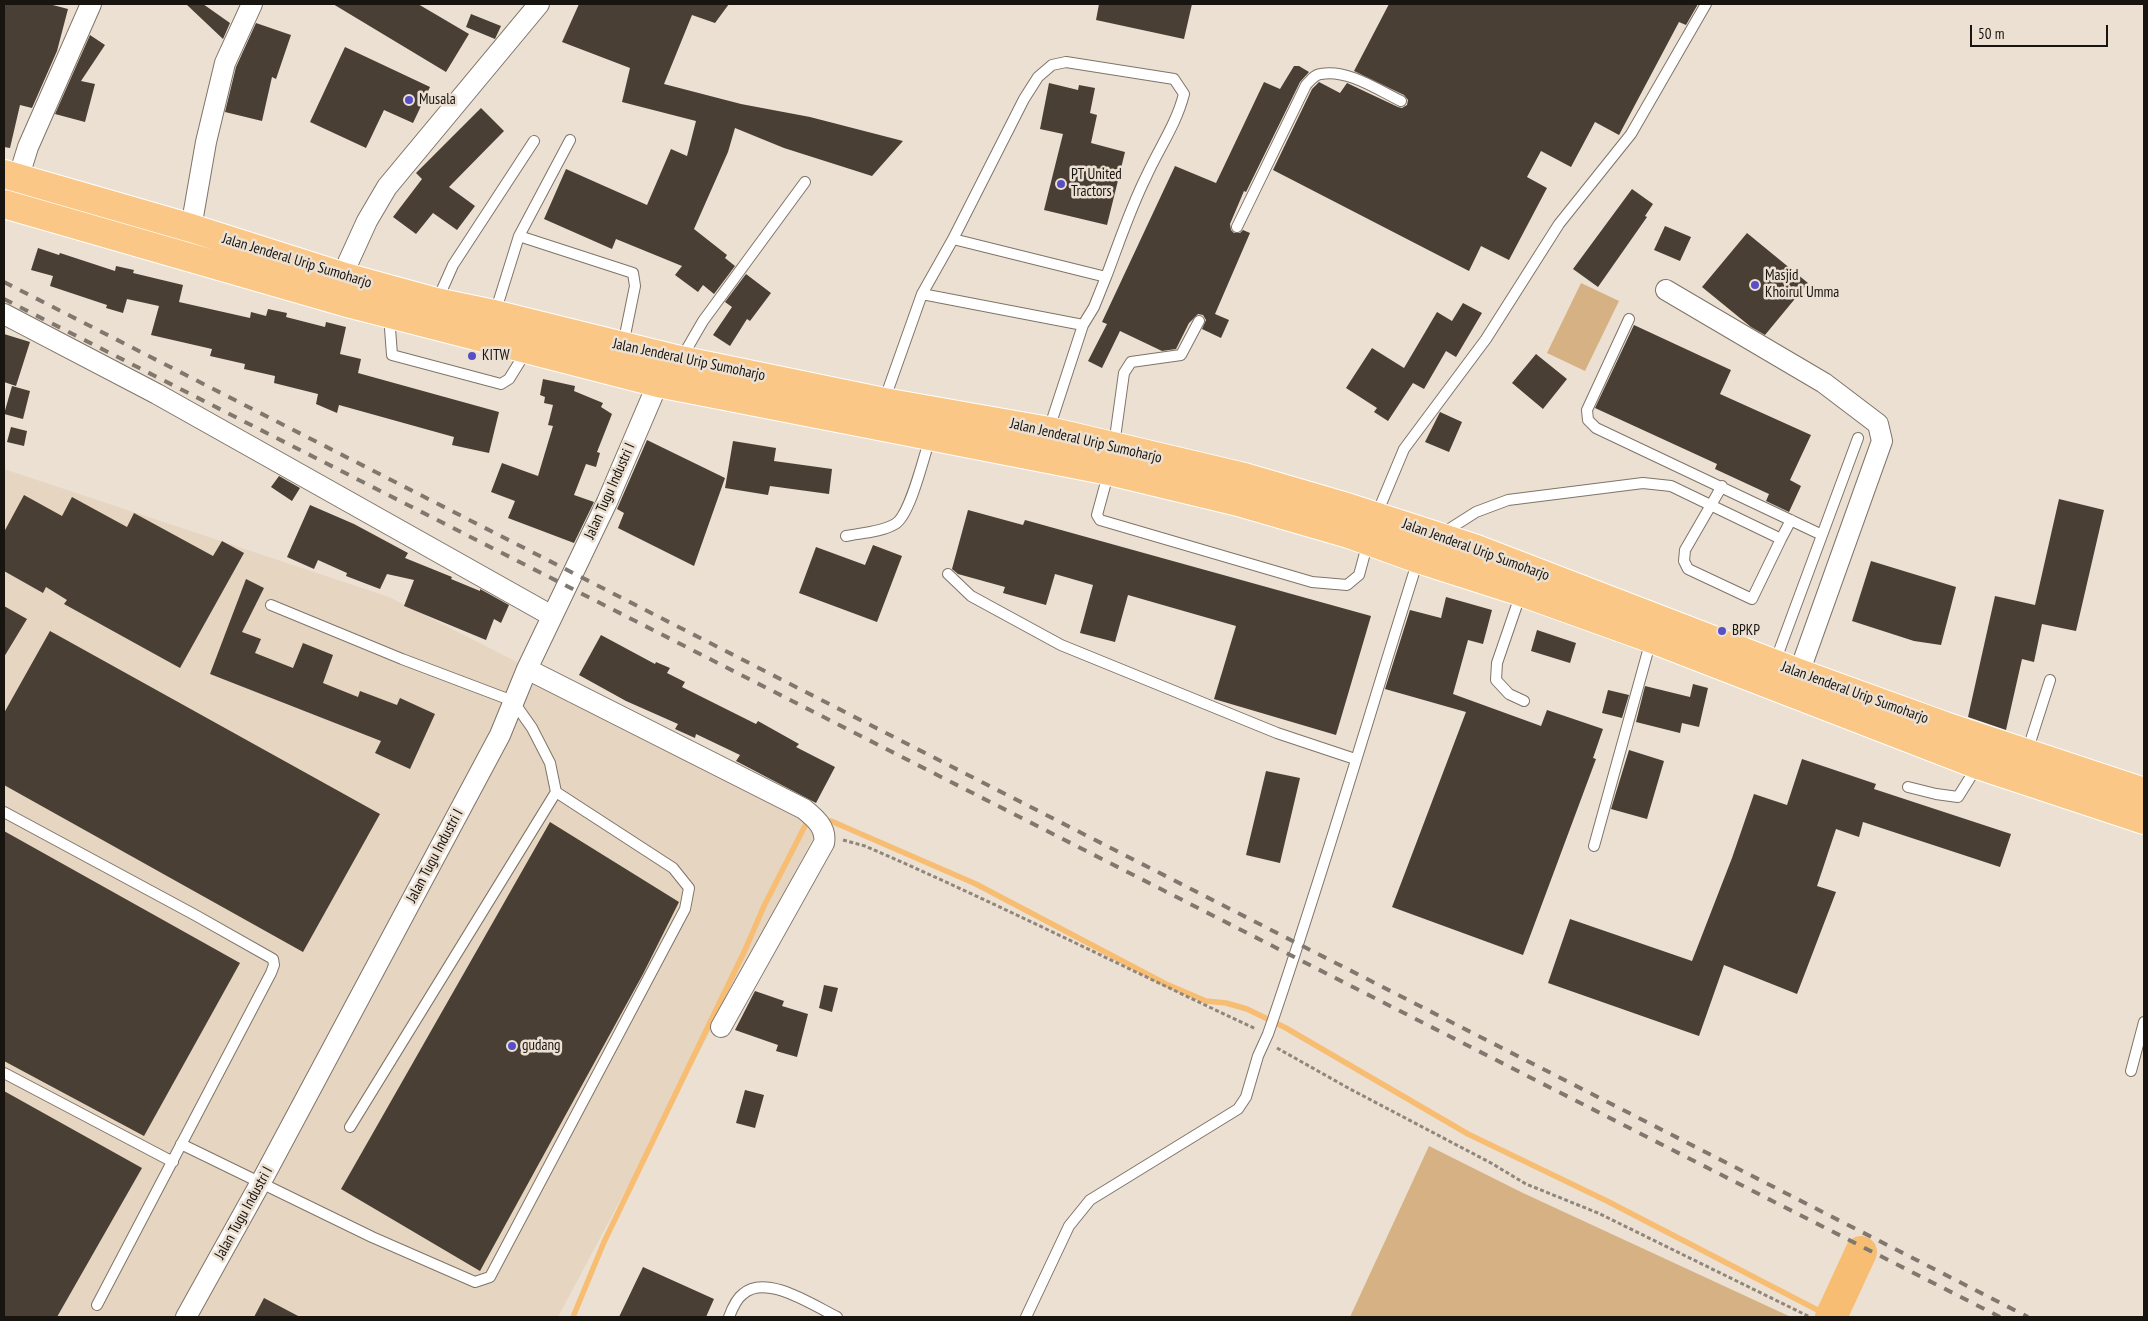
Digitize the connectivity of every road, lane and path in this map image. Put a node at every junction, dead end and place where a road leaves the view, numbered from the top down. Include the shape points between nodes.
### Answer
1 (91, 4) edge
2 (252, 4) edge
3 (538, 4) edge
4 (1706, 4) edge
5 (1401, 101) dead end
6 (570, 140) dead end
7 (534, 141) dead end
8 (11, 177) edge
9 (805, 182) dead end
10 (4, 204) edge
11 (1237, 227) dead end
12 (191, 228) junction
13 (519, 236) junction
14 (953, 239) junction
15 (345, 277) junction
16 (1106, 277) junction
17 (1666, 290) dead end
18 (922, 294) junction
19 (436, 302) junction
20 (4, 314) edge
21 (389, 314) junction
22 (494, 314) junction
23 (1629, 319) dead end
24 (1199, 321) dead end
25 (1083, 324) junction
26 (623, 346) junction
27 (528, 349) junction
28 (680, 360) junction
29 (658, 383) junction
30 (884, 402) junction
31 (1049, 431) junction
32 (931, 435) junction
33 (1858, 438) dead end
34 (1112, 459) junction
35 (1722, 486) junction
36 (1711, 506) junction
37 (1791, 520) junction
38 (1372, 528) junction
39 (1822, 535) junction
40 (846, 536) dead end
41 (1439, 536) junction
42 (1781, 539) junction
43 (1418, 559) junction
44 (948, 574) dead end
45 (1521, 592) junction
46 (271, 605) dead end
47 (552, 616) junction
48 (1652, 639) junction
49 (1787, 668) junction
50 (527, 669) junction
51 (2050, 680) dead end
52 (513, 701) junction
53 (1524, 702) dead end
54 (2027, 752) junction
55 (1355, 759) junction
56 (1978, 764) junction
57 (1908, 787) dead end
58 (556, 792) junction
59 (2144, 792) edge
60 (4, 812) edge
61 (2144, 820) edge
62 (825, 834) junction
63 (1594, 846) dead end
64 (2144, 1022) edge
65 (721, 1027) dead end
66 (1268, 1034) junction
67 (2131, 1070) dead end
68 (4, 1073) edge
69 (350, 1127) dead end
70 (182, 1144) junction
71 (173, 1162) junction
72 (261, 1182) junction
73 (97, 1305) dead end
74 (186, 1317) edge
75 (729, 1317) edge
76 (837, 1317) edge
77 (1026, 1317) edge
78 (1810, 1317) edge

1 - 8 street via 28,147
2 - 12 street via 225,63 206,142
3 - 15 street via 387,187 366,221 346,267
4 - 38 lane via 1631,134 1559,224 1486,339 1404,449
5 - 11 lane via 1345,75 1320,73 1311,79
6 - 13 lane
7 - 19 lane via 453,265
8 - 12 highway, Jalan Jenderal Urip Sumoharjo
9 - 28 lane via 703,321
10 - 21 highway, Jalan Jenderal Urip Sumoharjo
12 - 15 highway, Jalan Jenderal Urip Sumoharjo
13 - 22 lane
13 - 26 lane via 633,273 636,286
14 - 16 lane
14 - 16 lane via 1024,99 1038,77 1052,65 1066,62 1174,79 1184,94 1176,122 1133,203
14 - 18 lane
15 - 19 highway, Jalan Jenderal Urip Sumoharjo
16 - 25 lane
17 - 49 street via 1824,383 1878,424 1882,441
18 - 25 lane
18 - 30 lane
19 - 22 highway, Jalan Jenderal Urip Sumoharjo
20 - 47 street via 182,408
21 - 27 highway, Jalan Jenderal Urip Sumoharjo
21 - 27 lane via 392,355 501,384 509,379
22 - 26 highway, Jalan Jenderal Urip Sumoharjo
23 - 35 lane via 1587,410 1588,420 1596,428
24 - 34 lane via 1181,355 1131,362 1124,373
25 - 31 lane
26 - 28 highway, Jalan Jenderal Urip Sumoharjo
27 - 29 highway, Jalan Jenderal Urip Sumoharjo
28 - 30 highway, Jalan Jenderal Urip Sumoharjo
29 - 32 highway, Jalan Jenderal Urip Sumoharjo
29 - 47 street, Jalan Tugu Industri I via 607,502
30 - 31 highway, Jalan Jenderal Urip Sumoharjo
31 - 34 highway, Jalan Jenderal Urip Sumoharjo
32 - 34 highway, Jalan Jenderal Urip Sumoharjo
32 - 40 lane via 911,499 900,521
33 - 39 lane
34 - 38 highway, Jalan Jenderal Urip Sumoharjo via 1242,503
34 - 38 lane via 1097,515 1100,520 1312,582 1347,585 1359,575
35 - 36 lane
35 - 37 lane
36 - 41 lane via 1672,486 1643,483 1508,500 1476,512
36 - 42 lane
36 - 42 lane via 1686,550 1684,561 1694,572 1748,598 1754,596
37 - 39 lane
37 - 42 lane
38 - 41 highway, Jalan Jenderal Urip Sumoharjo
38 - 43 highway, Jalan Jenderal Urip Sumoharjo
39 - 49 lane
41 - 43 lane
41 - 49 highway, Jalan Jenderal Urip Sumoharjo
43 - 45 highway, Jalan Jenderal Urip Sumoharjo
43 - 55 lane
44 - 55 lane via 972,596 1061,645 1277,733
45 - 48 highway, Jalan Jenderal Urip Sumoharjo
45 - 53 lane via 1497,663 1496,680 1508,694
46 - 52 lane
47 - 50 street, Jalan Tugu Industri I
48 - 56 highway, Jalan Jenderal Urip Sumoharjo
48 - 63 lane
49 - 54 highway, Jalan Jenderal Urip Sumoharjo via 1944,726
50 - 52 street, Jalan Tugu Industri I
50 - 62 street via 804,809
51 - 54 lane
52 - 58 lane via 550,763
52 - 72 street, Jalan Tugu Industri I via 500,735
54 - 59 highway, Jalan Jenderal Urip Sumoharjo
55 - 66 lane via 1315,896
56 - 57 lane via 1958,797
56 - 61 highway, Jalan Jenderal Urip Sumoharjo
58 - 69 lane
58 - 72 lane via 673,868 689,888 685,909 490,1277 475,1282 372,1238
60 - 70 lane via 274,959 271,973
62 - 65 street via 824,843
62 - 66 path via 865,846 933,875
64 - 67 lane
66 - 77 lane via 1246,1097 1238,1109 1090,1200 1069,1226
66 - 78 path via 1366,1098 1526,1184 1598,1213
68 - 71 lane
70 - 71 lane
70 - 72 lane
71 - 73 lane
72 - 74 street, Jalan Tugu Industri I
75 - 76 lane via 742,1294 752,1288 764,1287 780,1289

